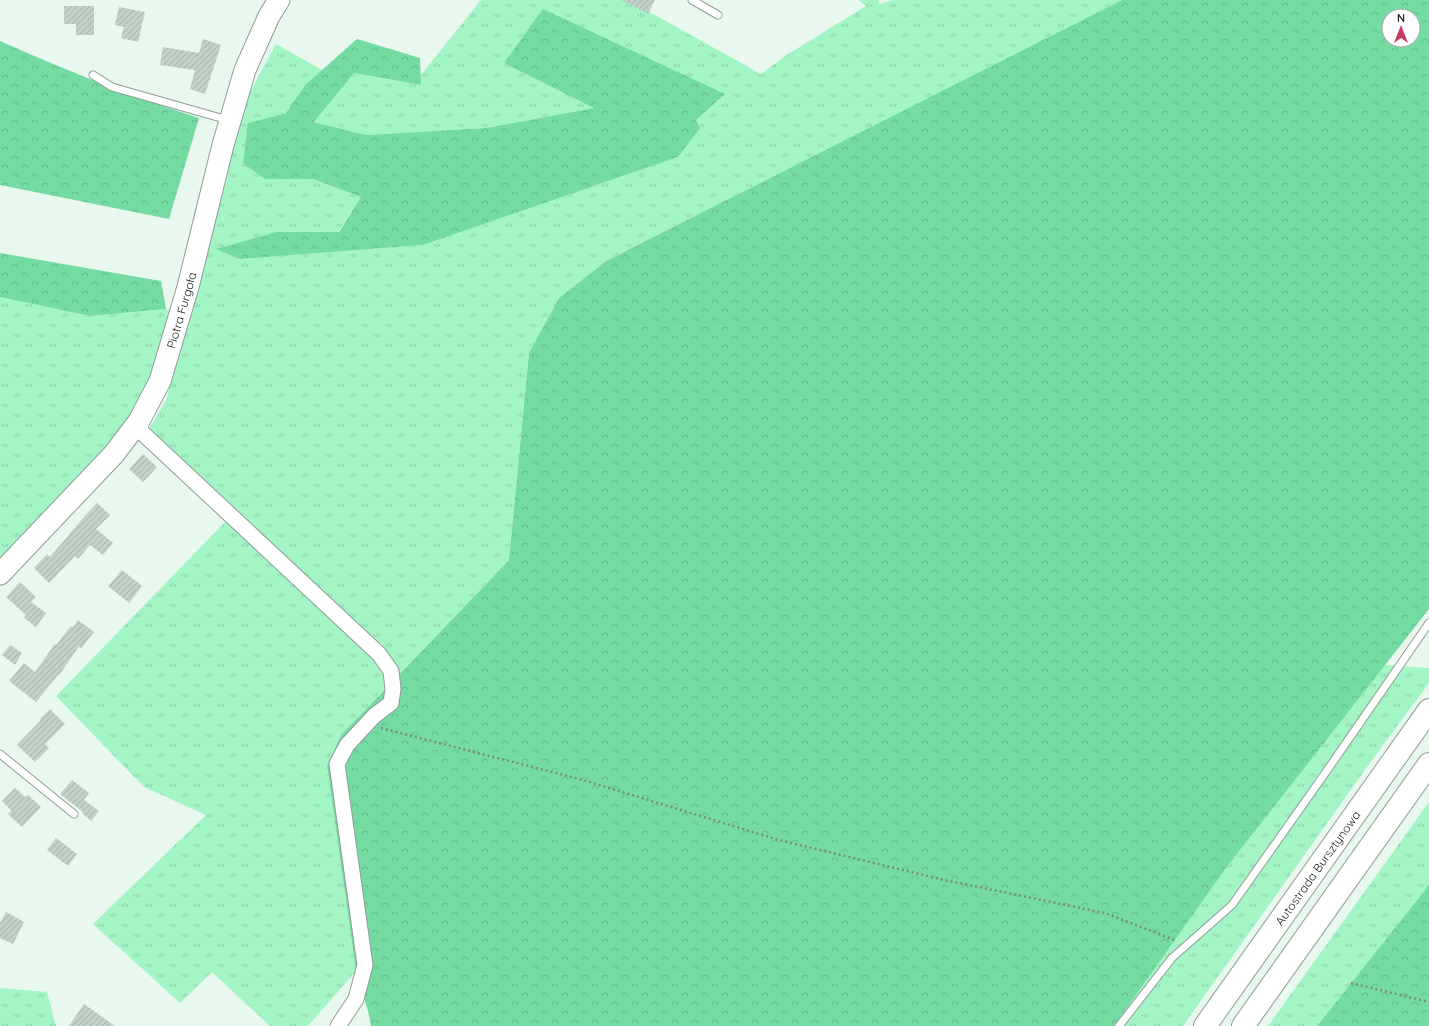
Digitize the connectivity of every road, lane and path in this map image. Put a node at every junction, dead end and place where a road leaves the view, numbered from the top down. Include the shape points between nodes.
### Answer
1 (279, 0) edge
2 (692, 0) edge
3 (718, 15) dead end
4 (93, 75) dead end
5 (230, 121) junction
6 (135, 426) junction
7 (0, 574) edge
8 (1429, 623) edge
9 (1429, 710) edge
10 (366, 724) junction
11 (0, 754) edge
12 (1429, 764) edge
13 (74, 814) dead end
14 (1187, 945) junction
15 (1351, 983) dead end
16 (1429, 1002) edge
17 (338, 1026) edge
18 (1118, 1026) edge
19 (1204, 1026) edge
20 (1243, 1026) edge

1 - 5 street, Piotra Furgoła via 269,16 245,70
2 - 3 lane
4 - 5 lane via 112,87
5 - 6 street, Piotra Furgoła via 188,286 160,381
6 - 7 street, Piotra Furgoła via 114,454
6 - 10 street via 379,654 391,671 391,703
8 - 14 lane via 1232,905
9 - 19 highway, Autostrada Bursztynowa
10 - 14 path via 583,780 779,840 944,880 1105,913
10 - 17 street via 347,745 338,764 365,965 356,999
11 - 13 lane
12 - 20 highway
14 - 18 lane via 1172,958
15 - 16 path

